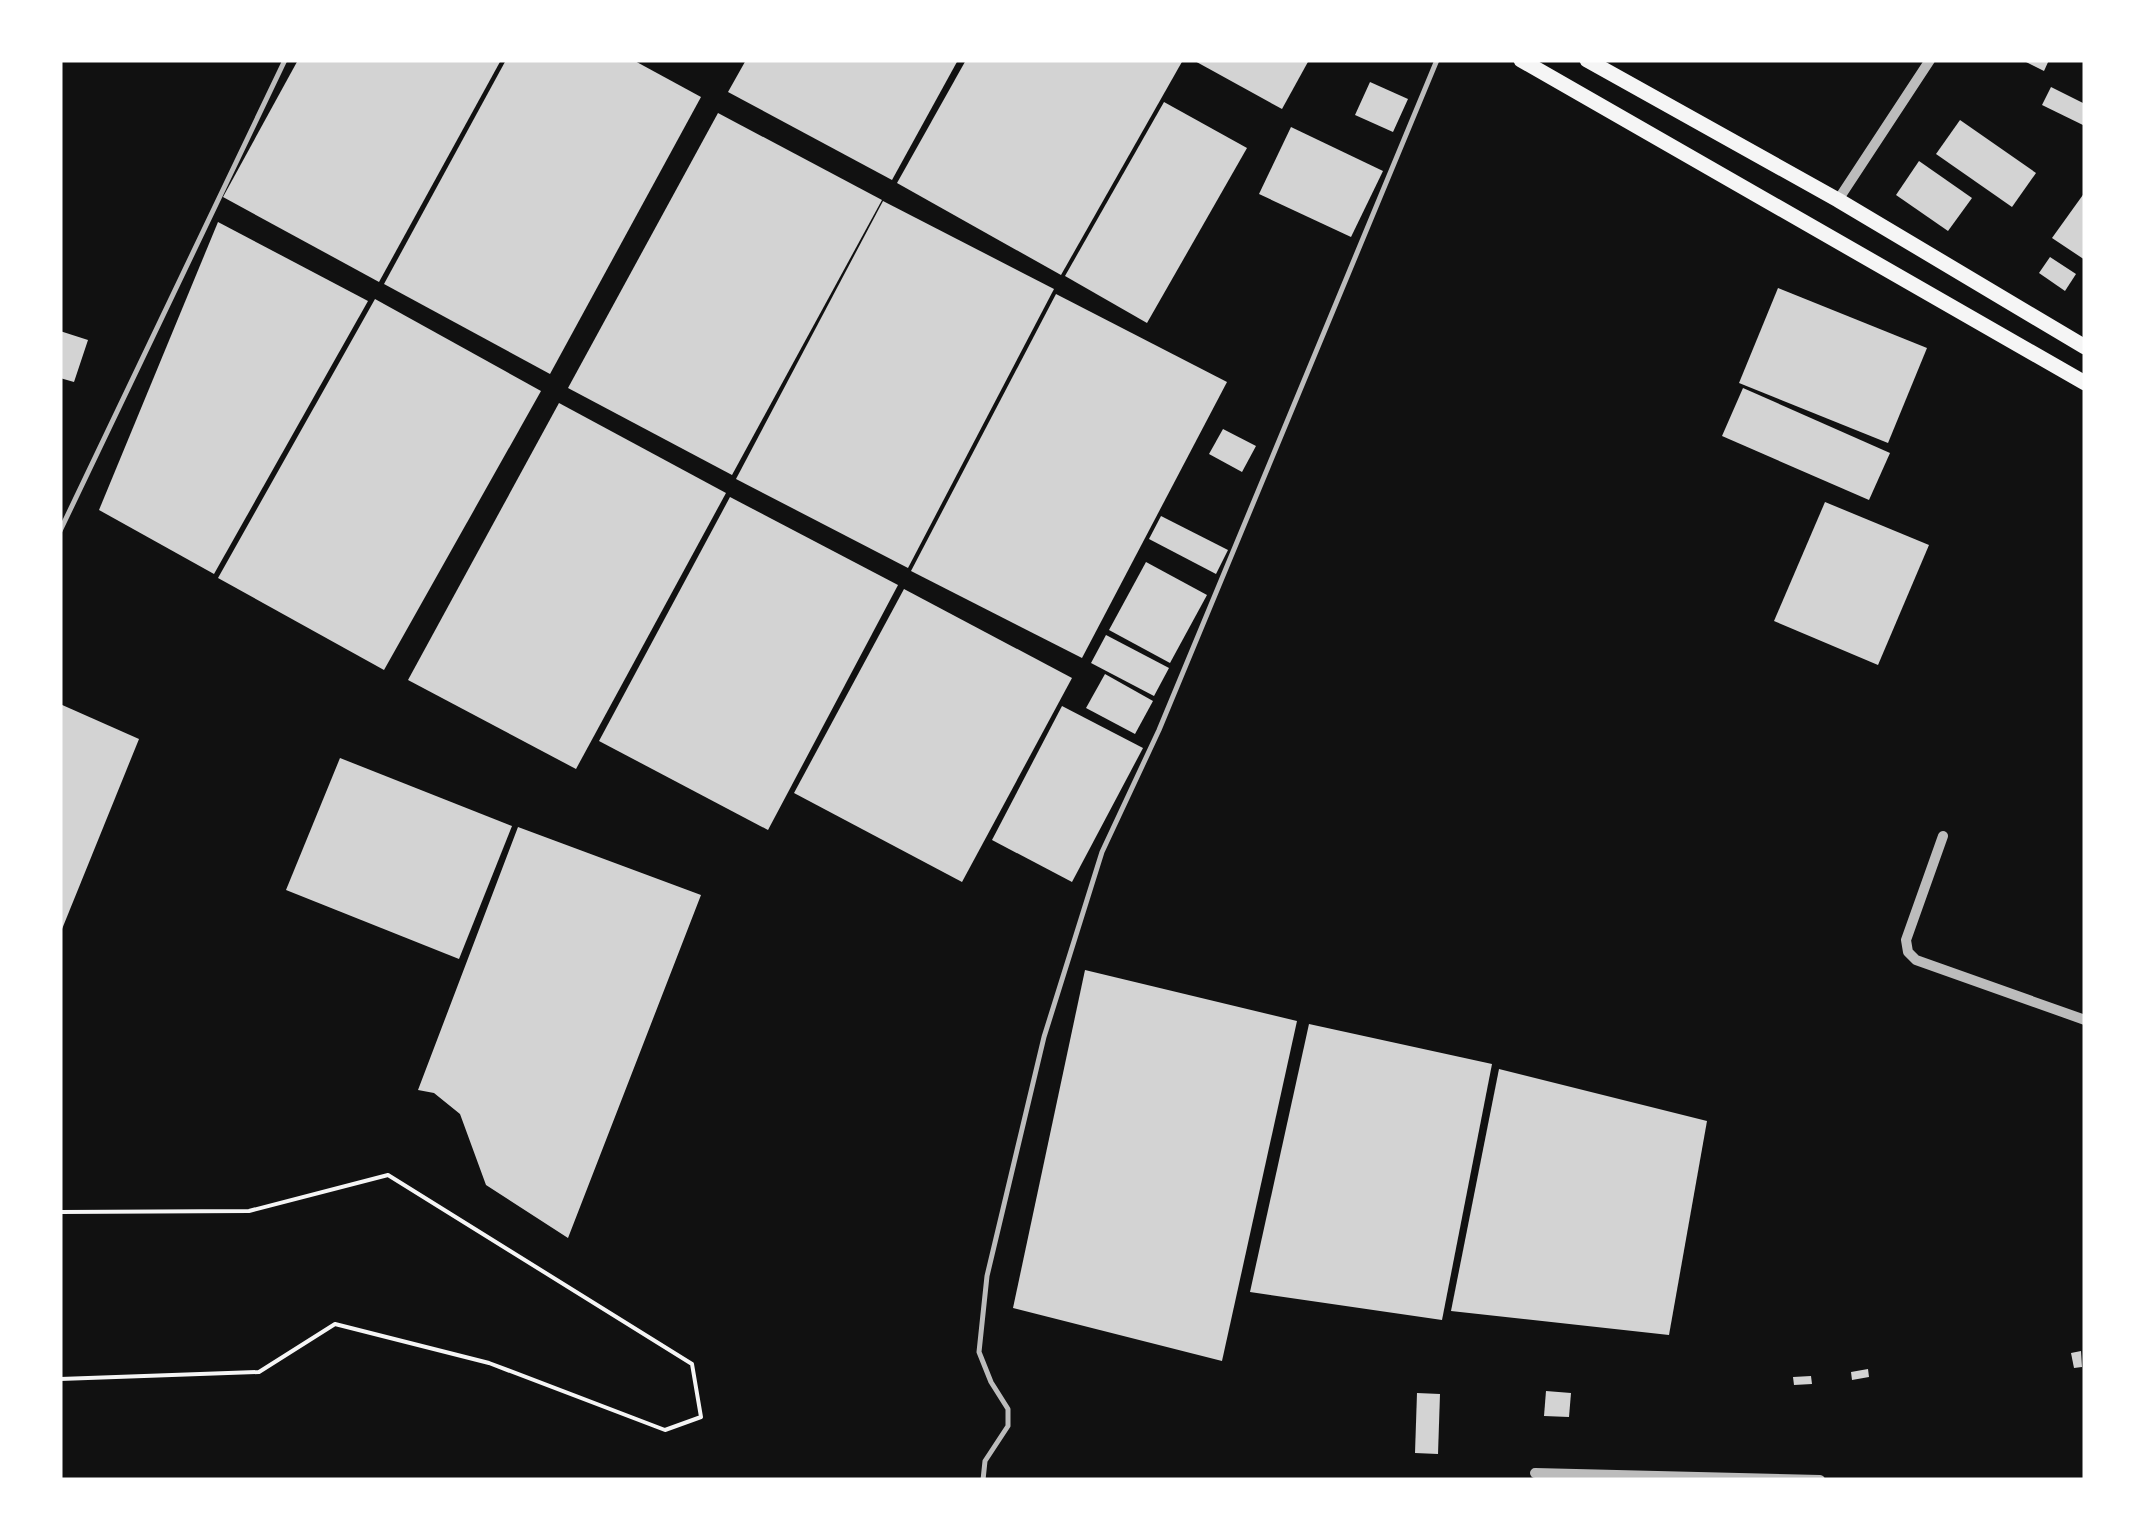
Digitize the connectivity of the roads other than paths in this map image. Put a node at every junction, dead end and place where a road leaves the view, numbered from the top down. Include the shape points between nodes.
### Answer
1 (285, 60) edge
2 (1437, 60) edge
3 (1521, 60) edge
4 (1586, 60) edge
5 (1930, 60) edge
6 (1838, 200) junction
7 (2085, 346) edge
8 (2085, 384) edge
9 (60, 531) edge
10 (1943, 836) dead end
11 (2085, 1020) edge
12 (1535, 1473) dead end
13 (983, 1480) edge
14 (1820, 1480) edge

1 - 9 lane
2 - 13 lane via 1160,730 1102,852 1044,1037 986,1276 979,1352 1008,1409 1008,1426 985,1461
3 - 8 highway
4 - 6 highway
5 - 6 street
6 - 7 highway
10 - 11 street via 1906,940 1908,952
12 - 14 street

